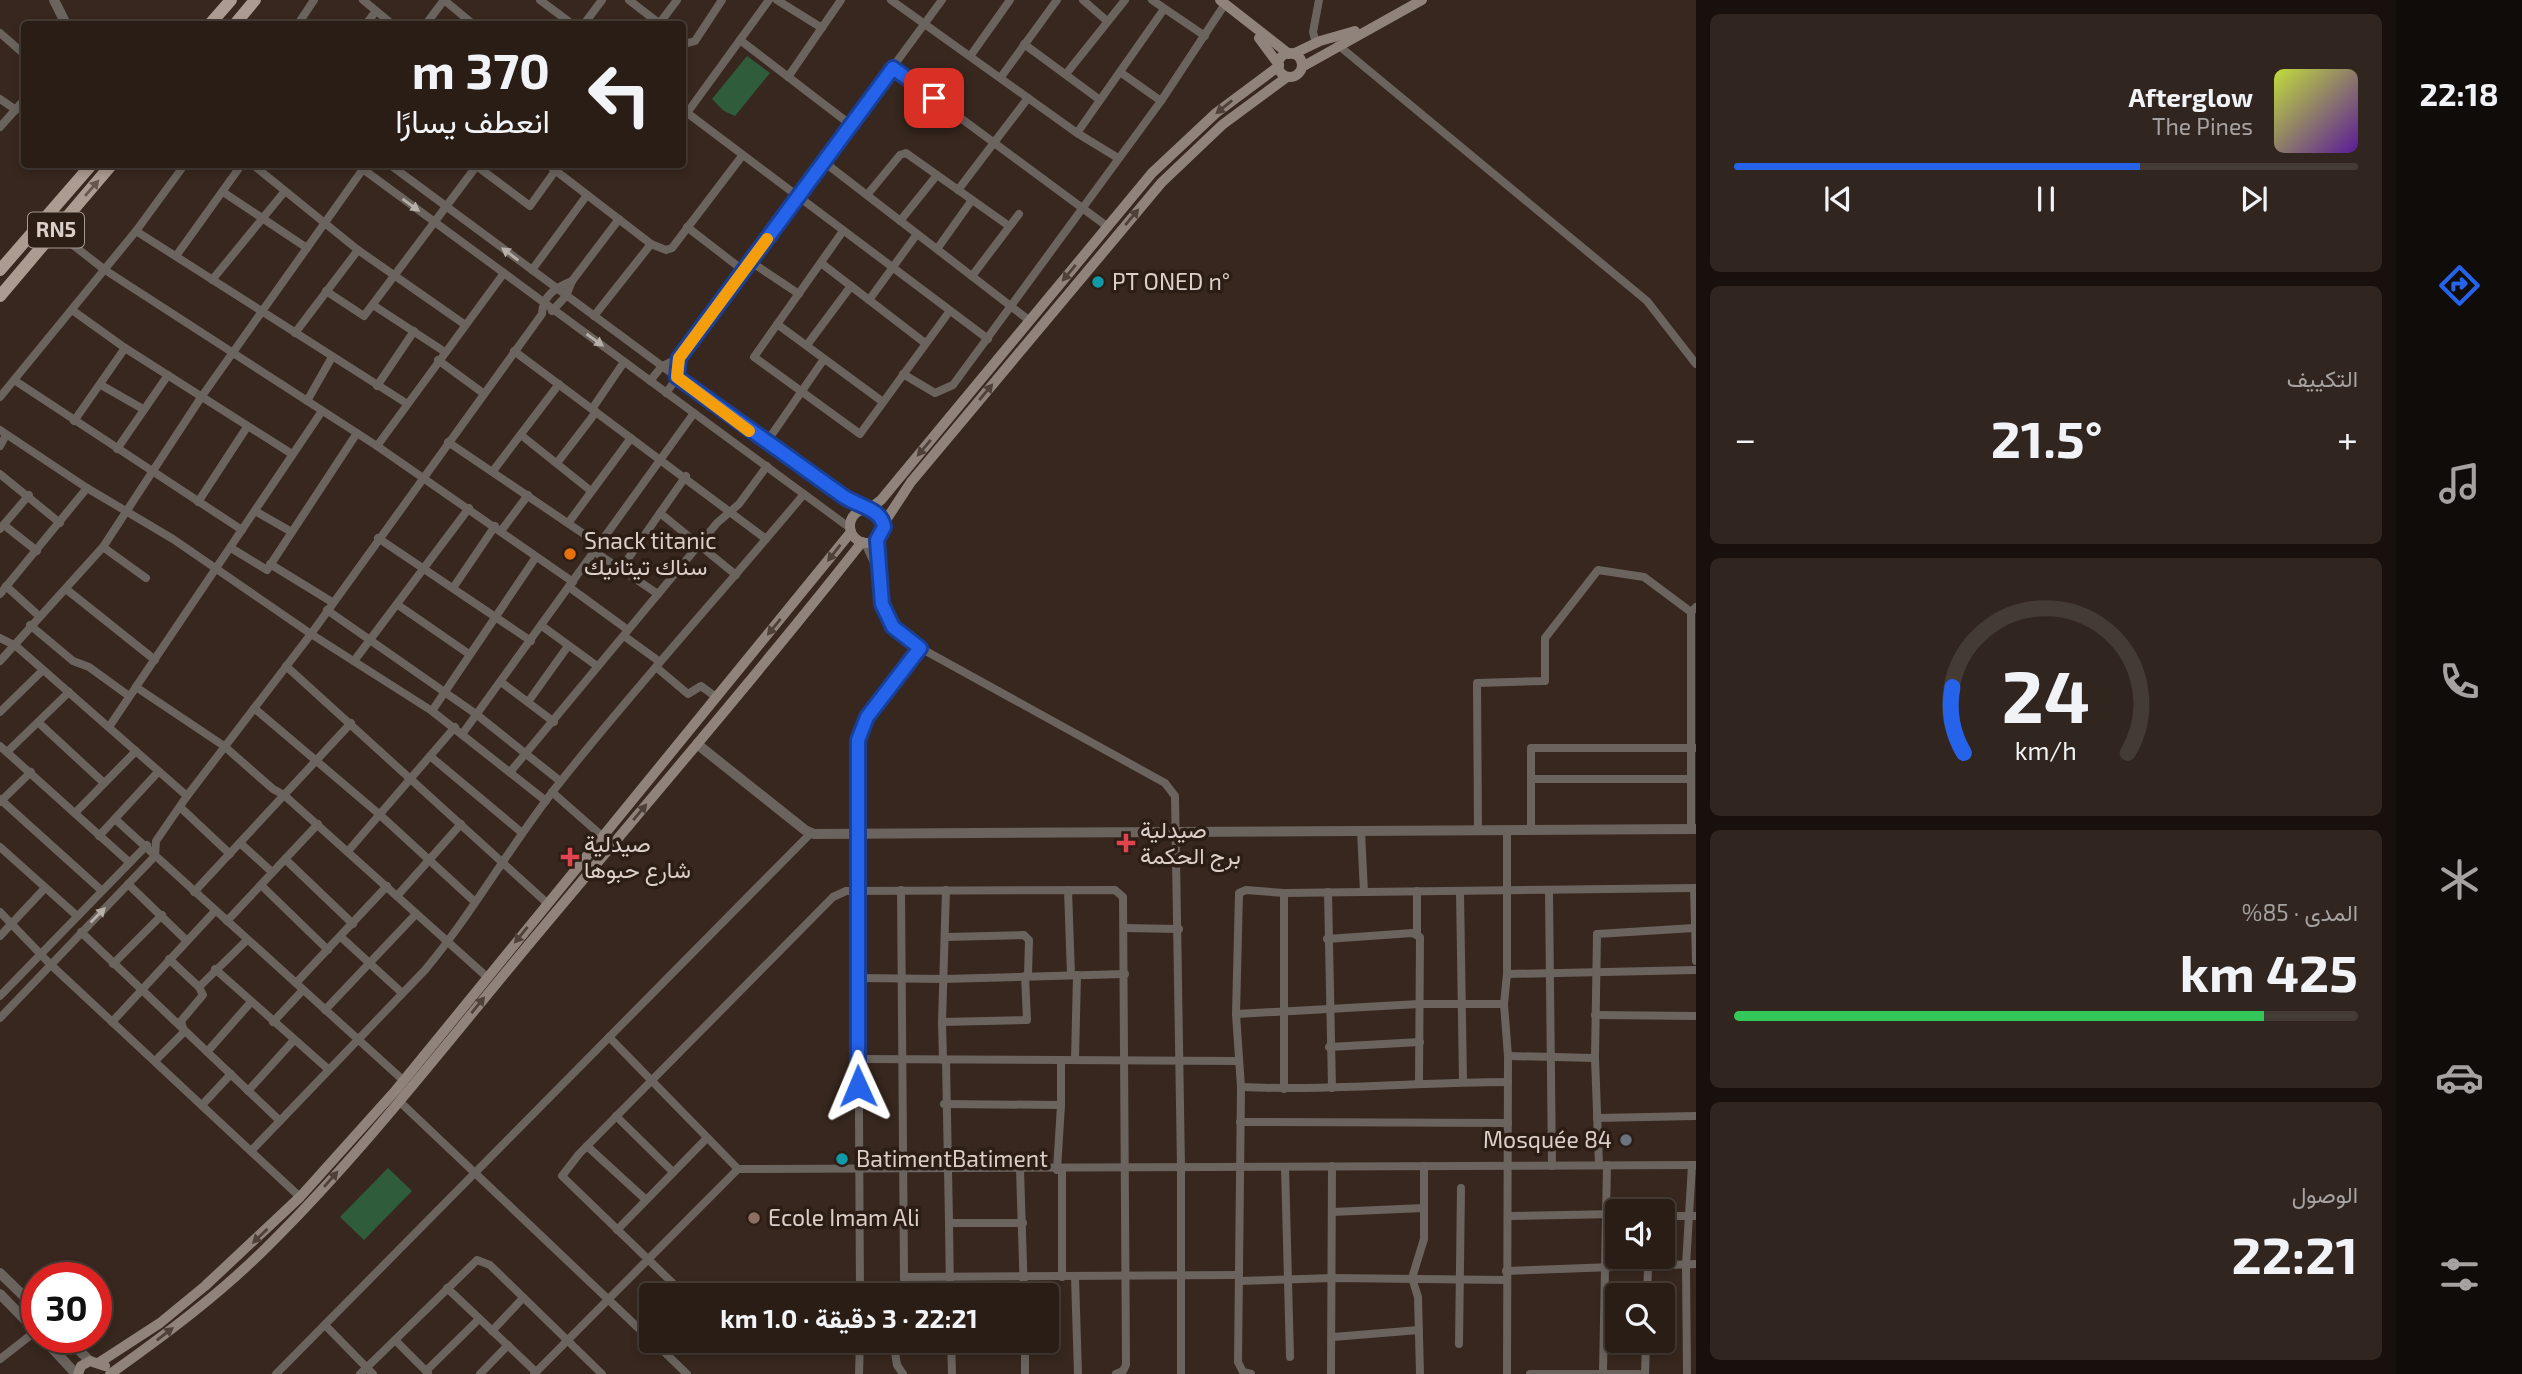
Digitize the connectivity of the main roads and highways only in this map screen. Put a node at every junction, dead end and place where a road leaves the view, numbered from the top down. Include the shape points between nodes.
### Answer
1 (231, 0) edge
2 (255, 0) edge
3 (1422, 0) edge
4 (1222, 2) edge
5 (1412, 3) edge
6 (1238, 15) junction
7 (214, 21) edge
8 (238, 21) edge
9 (1368, 29) junction
10 (1291, 54) junction
11 (1279, 66) junction
12 (1302, 67) junction
13 (1287, 77) junction
14 (88, 168) edge
15 (109, 168) edge
16 (5, 254) edge
17 (0, 270) edge
18 (0, 296) edge
19 (866, 509) junction
20 (884, 523) junction
21 (850, 530) junction
22 (864, 543) junction
23 (95, 1362) junction
24 (77, 1374) edge
25 (109, 1374) edge

1 - 7 main road
2 - 8 main road
3 - 5 main road
4 - 6 main road
5 - 9 main road
6 - 10 main road
6 - 11 main road
9 - 10 main road
9 - 12 main road
10 - 11 main road via 1283,57
10 - 12 main road via 1301,60
11 - 13 main road
11 -> 19 main road via 1152,173 881,500
12 - 13 main road via 1297,75
20 -> 13 main road via 911,482 1162,182 1222,125
14 - 16 main road, RN5
18 -> 15 main road, RN5
16 - 17 main road, RN5
19 - 20 main road via 876,511
19 - 21 main road via 854,514
20 - 22 main road via 877,540
21 - 22 main road
21 -> 23 main road via 404,1081 300,1197 160,1323
25 -> 22 main road via 167,1333 266,1248 400,1101
23 - 24 main road via 81,1366
23 - 25 main road

